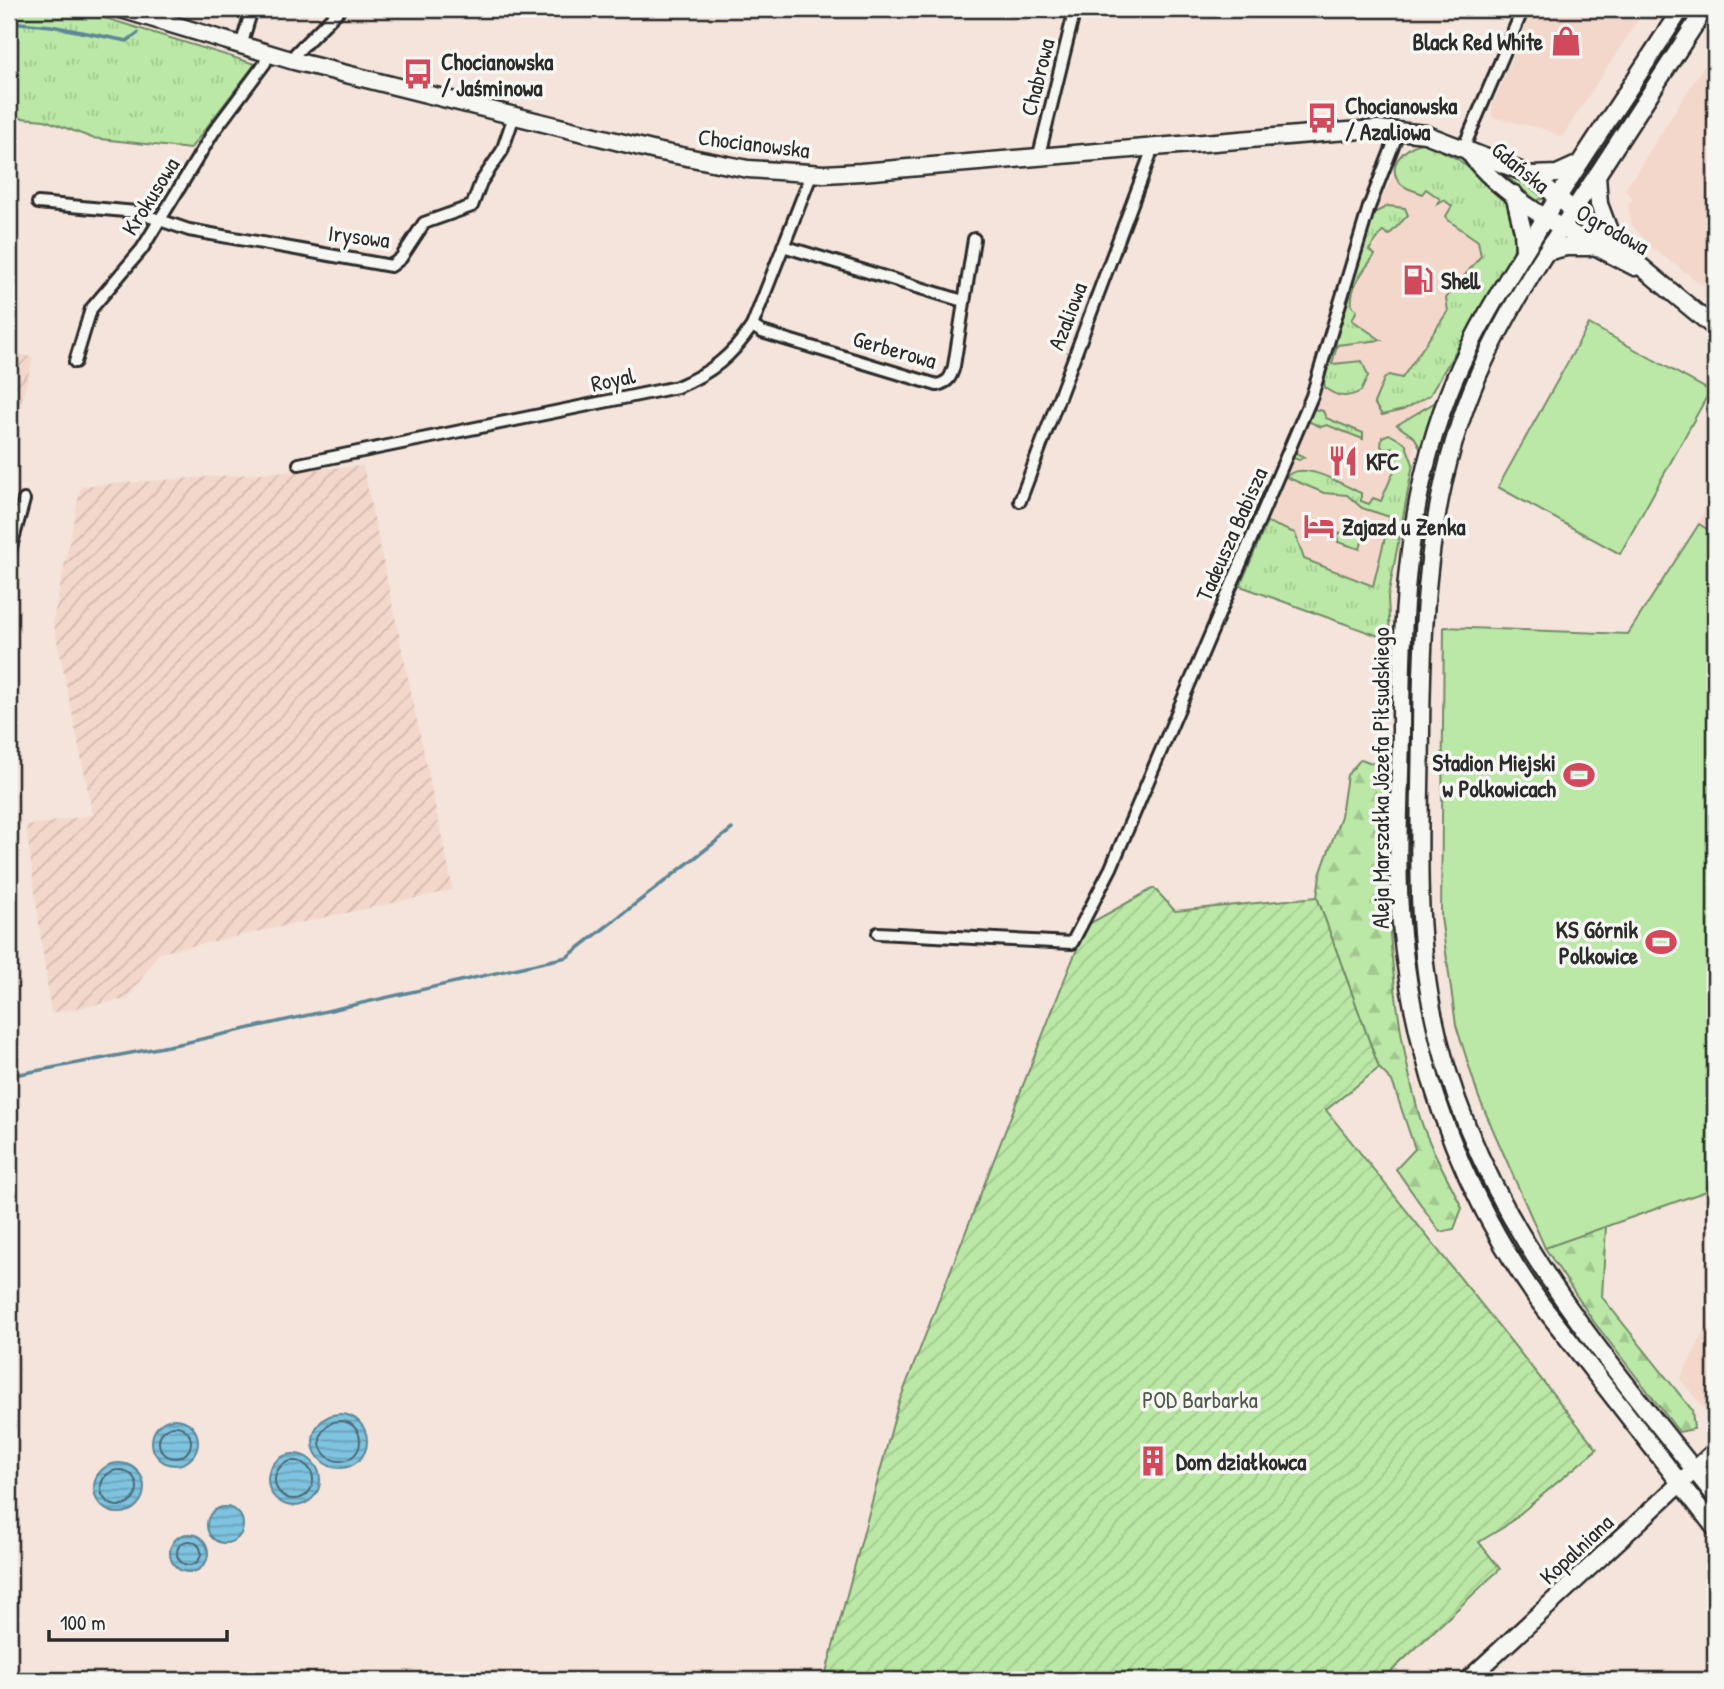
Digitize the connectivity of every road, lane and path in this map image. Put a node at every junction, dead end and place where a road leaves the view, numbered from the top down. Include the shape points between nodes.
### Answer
1 (121, 9) edge
2 (252, 9) edge
3 (340, 9) edge
4 (1075, 9) edge
5 (1523, 9) edge
6 (1681, 9) edge
7 (1705, 9) edge
8 (241, 46) junction
9 (268, 54) junction
10 (294, 61) junction
11 (514, 116) junction
12 (1399, 130) junction
13 (1149, 146) junction
14 (1466, 150) junction
15 (1039, 155) junction
16 (1580, 164) junction
17 (812, 173) junction
18 (1597, 174) junction
19 (1531, 175) junction
20 (1514, 194) junction
21 (1558, 196) junction
22 (38, 203) dead end
23 (1574, 208) junction
24 (1546, 216) junction
25 (161, 218) junction
26 (1562, 227) junction
27 (974, 239) dead end
28 (1615, 242) junction
29 (783, 246) junction
30 (1590, 247) junction
31 (1524, 250) junction
32 (1546, 252) junction
33 (1659, 280) junction
34 (963, 301) junction
35 (752, 326) junction
36 (1715, 328) edge
37 (75, 362) dead end
38 (299, 464) dead end
39 (24, 500) dead end
40 (1020, 500) dead end
41 (9, 554) edge
42 (878, 933) dead end
43 (1715, 1451) edge
44 (1695, 1470) junction
45 (1680, 1483) junction
46 (1715, 1496) edge
47 (1715, 1528) edge
48 (1468, 1680) edge

1 - 8 main road, Chocianowska
2 - 8 street
3 - 10 street via 296,53
4 - 15 street, Chabrowa
5 - 14 street
6 - 16 main road, Aleja Marszałka Józefa Piłsudskiego
7 - 18 main road, Aleja Marszałka Józefa Piłsudskiego
8 - 9 main road, Chocianowska
9 - 10 main road, Chocianowska
9 - 25 street, Krokusowa
10 - 11 main road, Chocianowska
11 - 17 main road, Chocianowska via 706,162
11 - 25 street, Irysowa via 502,151 481,182 472,206 424,223 391,266 189,230
12 - 13 main road, Chocianowska
12 - 14 main road, Gdańska via 1434,136
12 - 42 street, Tadeusza Babisza via 1369,207 1302,421 1111,868 1072,943
13 - 15 main road, Chocianowska
13 - 40 street, Azaliowa via 1150,156
14 - 19 main road, Gdańska
14 - 20 main road, Gdańska
15 - 17 main road, Chocianowska
16 - 19 main road via 1557,174
16 - 21 main road, Aleja Marszałka Józefa Piłsudskiego
17 - 29 street, Royal
18 - 23 main road, Aleja Marszałka Józefa Piłsudskiego
18 - 28 main road via 1601,215
19 - 21 main road, Gdańska
20 - 24 main road, Gdańska
20 - 31 main road
21 - 23 main road, Gdańska
21 - 24 main road, Aleja Marszałka Józefa Piłsudskiego
22 - 25 street
23 - 26 main road, Aleja Marszałka Józefa Piłsudskiego
23 - 28 main road, Ogrodowa
24 - 26 main road, Ogrodowa
24 - 31 main road, Aleja Marszałka Józefa Piłsudskiego
25 - 37 street, Krokusowa via 142,249 91,309
26 - 30 main road, Ogrodowa
26 - 32 main road, Aleja Marszałka Józefa Piłsudskiego
27 - 34 street, Gerberowa
28 - 33 main road, Ogrodowa
29 - 34 street
29 - 35 street, Royal
30 - 32 main road
30 - 33 main road, Ogrodowa
31 - 45 main road, Aleja Marszałka Józefa Piłsudskiego via 1488,309 1454,381 1413,523 1402,647 1401,932 1429,1075 1479,1203 1541,1304
32 - 44 main road, Aleja Marszałka Józefa Piłsudskiego via 1511,308 1479,374 1462,416 1433,524 1422,624 1422,932 1432,1009 1448,1069 1495,1189 1530,1254 1569,1309
33 - 36 main road, Ogrodowa
34 - 35 street, Gerberowa via 951,377 937,385
35 - 38 street, Royal via 709,373 677,387
39 - 41 street
43 - 44 main road, Kopalniana
44 - 45 main road, Kopalniana
44 - 46 main road, Aleja Marszałka Józefa Piłsudskiego
45 - 47 main road, Aleja Marszałka Józefa Piłsudskiego
45 - 48 main road, Kopalniana

